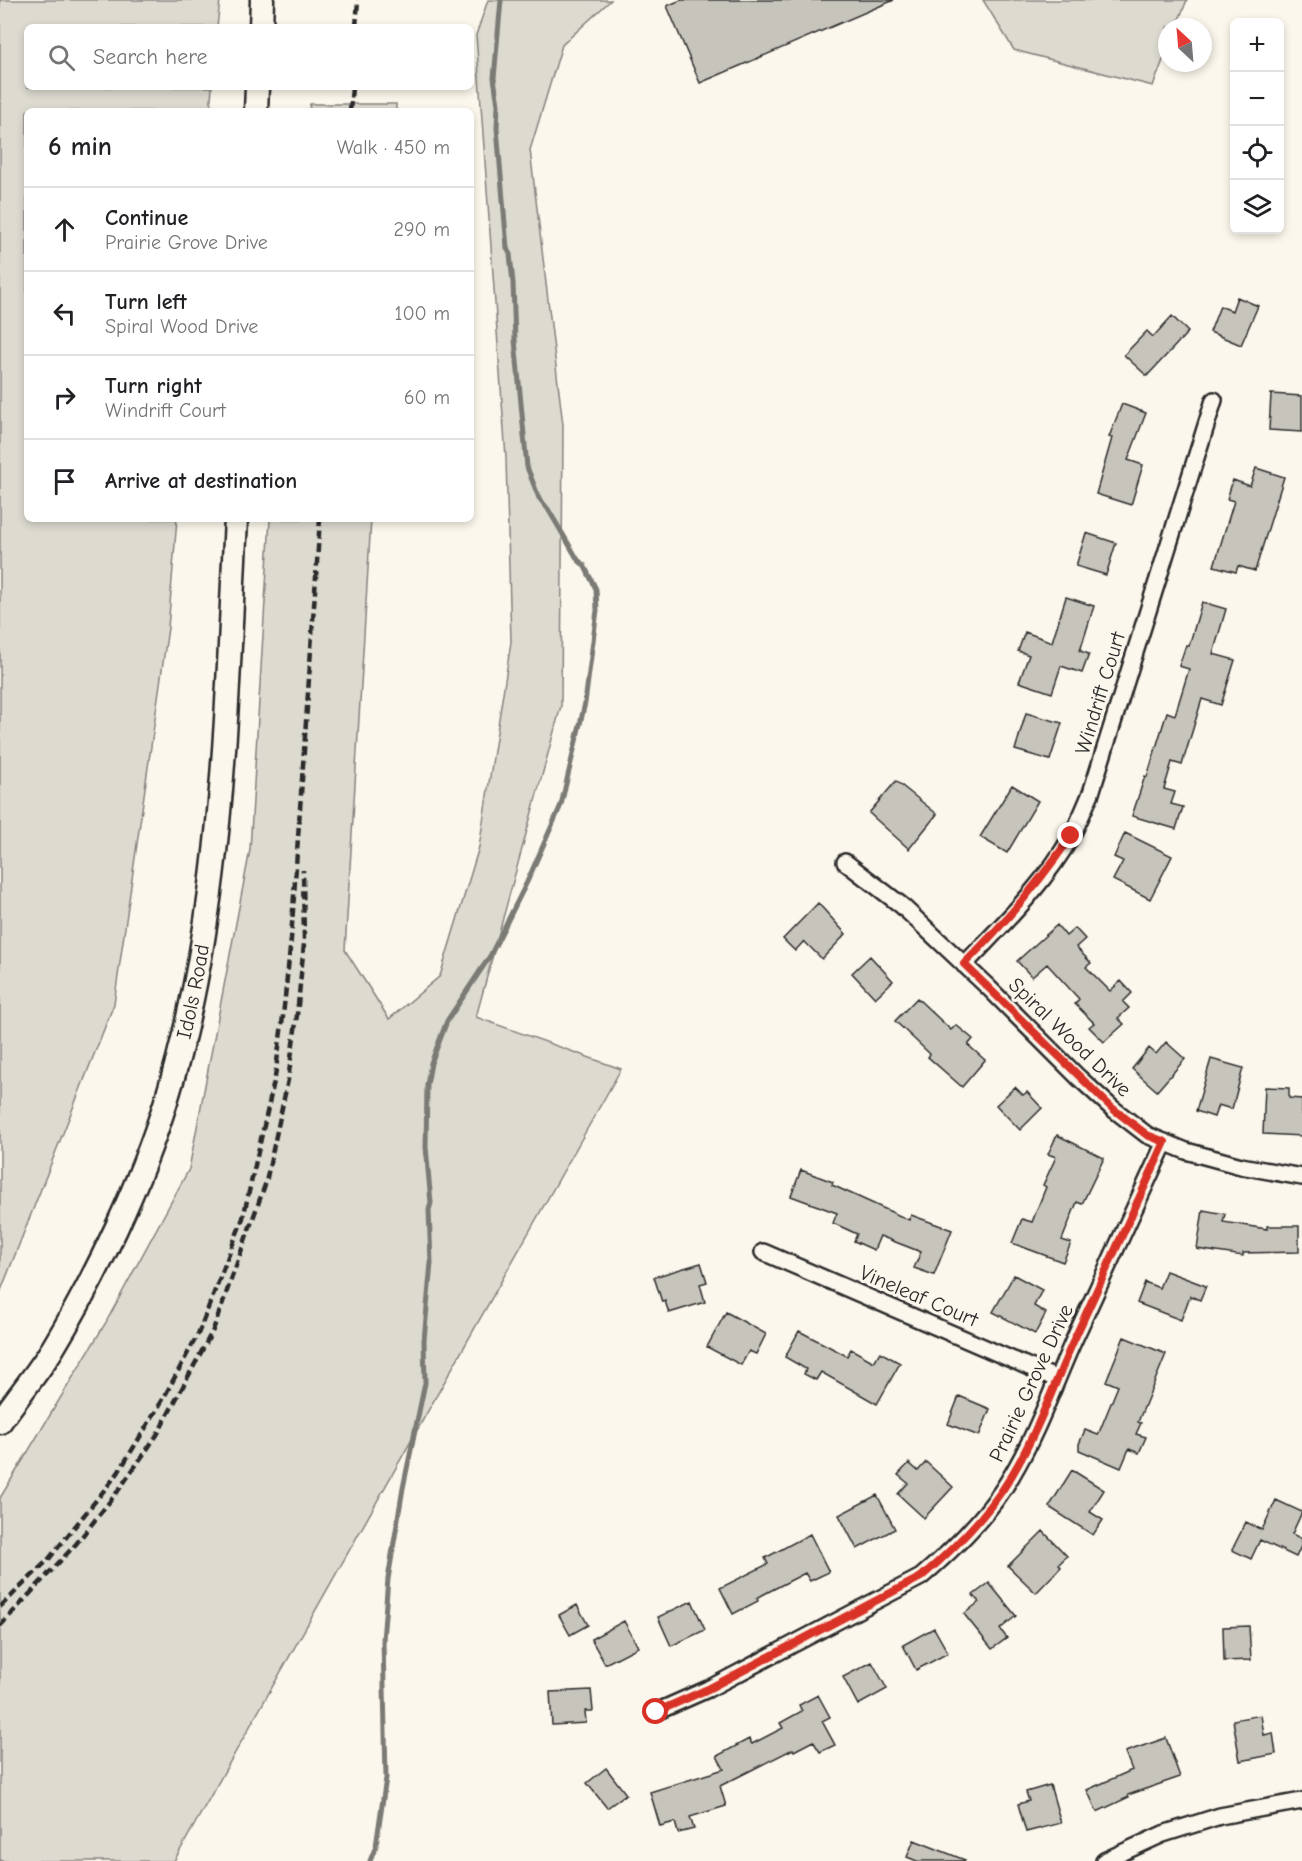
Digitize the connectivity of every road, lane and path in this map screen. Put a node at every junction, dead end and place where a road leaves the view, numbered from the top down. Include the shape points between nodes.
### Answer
1 (262, 0) edge
2 (261, 24) edge
3 (257, 90) edge
4 (256, 108) edge
5 (1214, 400) dead end
6 (236, 522) edge
7 (844, 862) dead end
8 (964, 964) junction
9 (1165, 1142) junction
10 (1302, 1177) edge
11 (764, 1252) dead end
12 (1057, 1379) junction
13 (0, 1422) edge
14 (656, 1712) dead end
15 (1302, 1801) edge
16 (1104, 1861) edge

1 - 2 main road
3 - 4 main road
5 - 8 street, Windrift Court via 1091,793 1071,836 1044,876
6 - 13 main road, Idols Road via 224,755 213,869 194,996 166,1102 131,1195 52,1349
7 - 8 street, Spiral Wood Drive via 901,905
8 - 9 street, Spiral Wood Drive via 1112,1108 1147,1135
9 - 10 street, Spiral Wood Drive via 1241,1166
9 - 12 street, Prairie Grove Drive
11 - 12 street, Vineleaf Court
12 - 14 street, Prairie Grove Drive via 1011,1477 982,1517 921,1577 708,1689
15 - 16 street via 1220,1816 1163,1834

